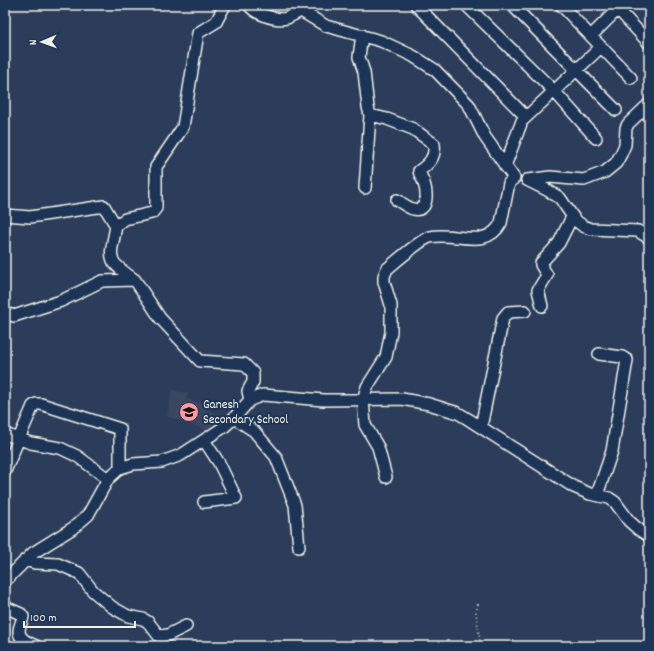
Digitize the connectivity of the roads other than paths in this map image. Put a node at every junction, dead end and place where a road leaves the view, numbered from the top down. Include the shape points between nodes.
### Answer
1 (226, 5) edge
2 (249, 5) edge
3 (416, 5) edge
4 (466, 5) edge
5 (512, 5) edge
6 (561, 5) edge
7 (618, 6) edge
8 (362, 35) junction
9 (591, 36) junction
10 (649, 43) edge
11 (601, 47) junction
12 (575, 70) junction
13 (631, 78) dead end
14 (554, 91) junction
15 (649, 104) edge
16 (616, 110) dead end
17 (370, 115) junction
18 (526, 117) junction
19 (596, 138) dead end
20 (505, 166) junction
21 (514, 178) junction
22 (528, 180) junction
23 (366, 188) dead end
24 (397, 200) dead end
25 (5, 215) edge
26 (572, 217) junction
27 (116, 226) junction
28 (649, 238) edge
29 (135, 280) junction
30 (542, 306) dead end
31 (525, 311) dead end
32 (5, 313) edge
33 (600, 354) dead end
34 (250, 400) junction
35 (363, 400) junction
36 (234, 418) junction
37 (481, 427) junction
38 (5, 434) edge
39 (18, 439) junction
40 (204, 440) junction
41 (120, 468) junction
42 (5, 470) edge
43 (386, 477) dead end
44 (108, 479) junction
45 (597, 495) junction
46 (204, 502) dead end
47 (649, 536) edge
48 (299, 548) dead end
49 (25, 560) junction
50 (5, 581) edge
51 (5, 607) edge
52 (186, 626) dead end
53 (36, 646) edge

1 - 27 street via 216,22 198,33 183,127 156,167 156,208 152,213 125,219
2 - 8 street via 255,11 280,18 301,11 326,26
3 - 18 street
4 - 14 street
5 - 12 street
6 - 9 street
7 - 9 street
7 - 10 street
8 - 17 street via 359,57 364,72
8 - 20 street via 413,56 435,70 469,105 485,137
9 - 11 street
11 - 12 street
11 - 13 street
12 - 14 street
12 - 16 street
14 - 18 street
14 - 19 street
15 - 22 street via 628,124 622,154 605,172 584,180 550,177
17 - 23 street
17 - 24 street via 413,129 434,144 435,150 429,163 419,171 424,182 424,206 421,209 414,209
18 - 20 street via 522,121
20 - 21 street
21 - 22 street
21 - 35 street via 509,183 501,223 493,233 482,238 428,238 387,269 384,282 391,305 391,332 386,357 367,387
22 - 26 street via 560,198
25 - 27 street via 30,217 104,206
26 - 28 street via 591,229 638,231
26 - 30 street via 559,243 540,265 547,275 538,290
27 - 29 street via 111,256 113,262
29 - 32 street via 102,281 61,301 14,316
29 - 34 street via 160,318 200,361 244,364 253,373 253,382 248,391
31 - 37 street via 508,312 503,318
33 - 45 street via 627,360 612,451
34 - 35 street via 257,396 270,395 324,400
34 - 36 street
35 - 37 street via 402,399 429,404 458,413
35 - 43 street via 365,426 378,447
36 - 40 street
36 - 48 street via 254,431 276,457 295,505
37 - 45 street via 582,491
38 - 39 street
39 - 41 street via 32,406 41,404 120,429
39 - 42 street
39 - 44 street via 60,448 77,456
40 - 41 street via 172,459
40 - 46 street via 219,463 236,498
41 - 44 street
44 - 49 street via 88,515
45 - 47 street via 615,502 629,521
49 - 50 street
49 - 52 street via 58,564 79,572 93,591 112,607 128,616 148,622 159,636 168,635
51 - 53 street via 21,614 21,636

